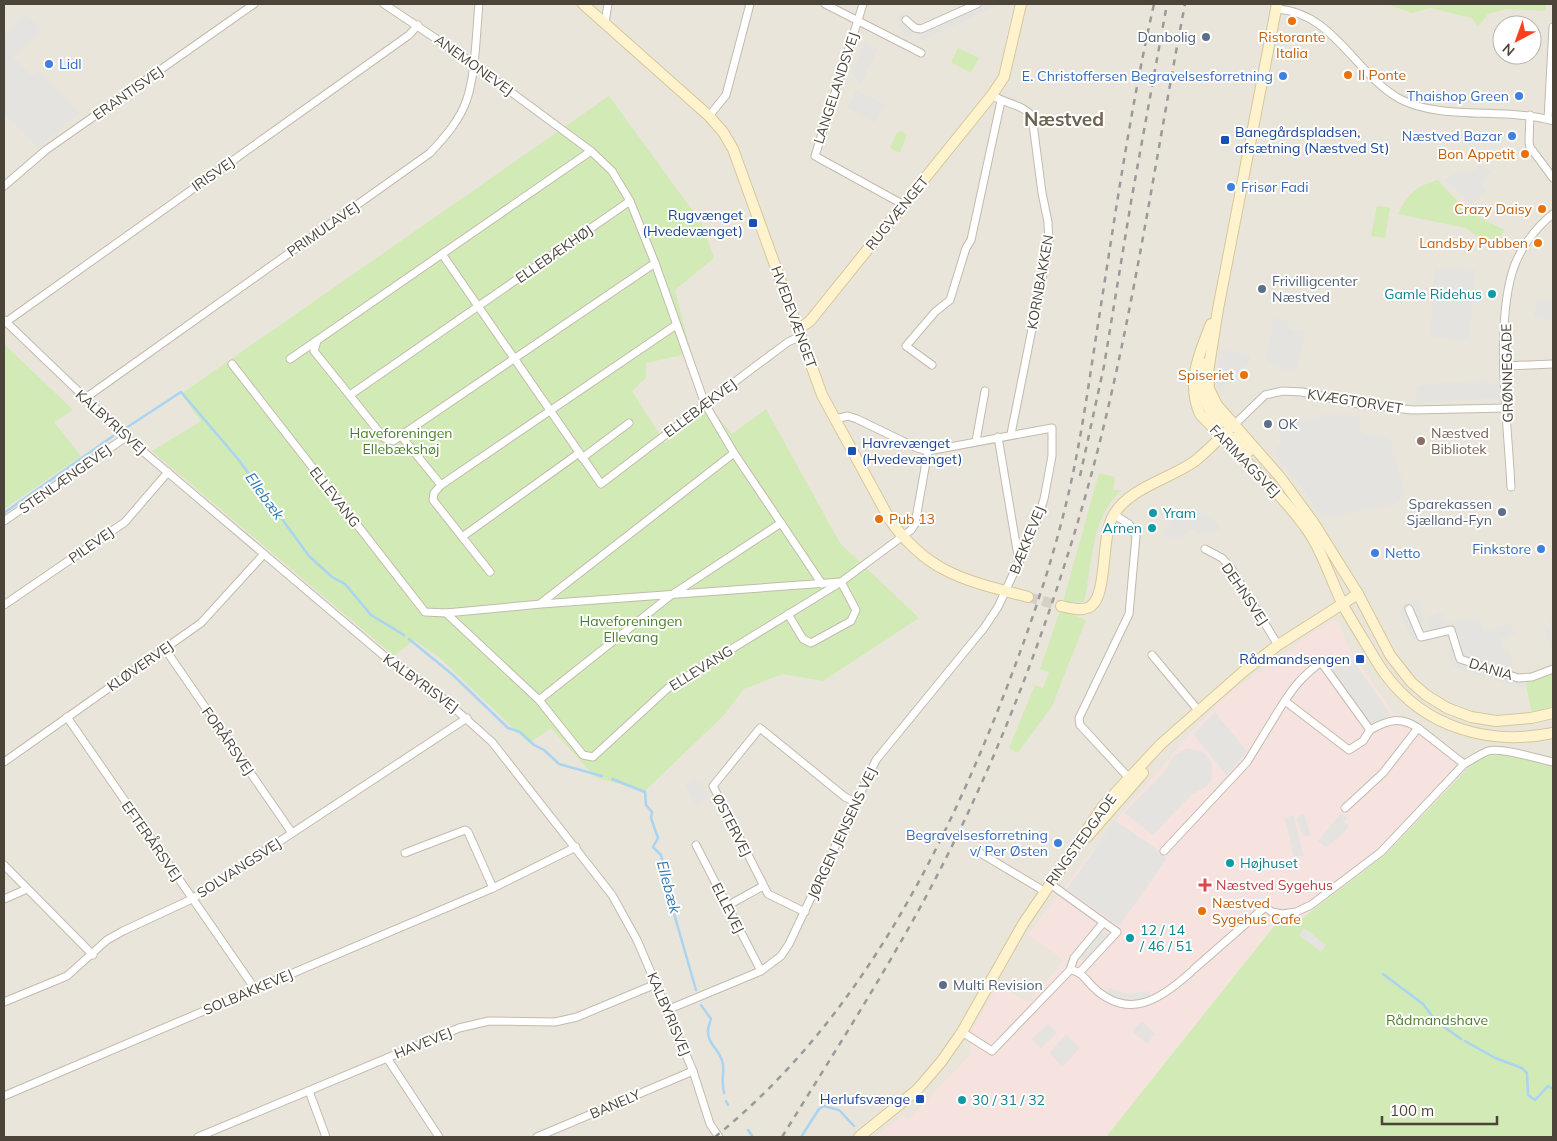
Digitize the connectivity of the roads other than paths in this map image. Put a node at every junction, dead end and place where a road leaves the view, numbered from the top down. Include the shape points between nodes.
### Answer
1 (254, 4) edge
2 (384, 4) edge
3 (479, 4) edge
4 (583, 4) edge
5 (608, 4) edge
6 (750, 4) edge
7 (825, 4) edge
8 (863, 4) edge
9 (977, 4) edge
10 (1021, 4) edge
11 (1277, 6) edge
12 (858, 20) junction
13 (906, 20) dead end
14 (605, 23) junction
15 (418, 25) junction
16 (1553, 27) edge
17 (921, 53) dead end
18 (472, 64) junction
19 (997, 98) junction
20 (1530, 115) junction
21 (709, 116) junction
22 (1550, 120) edge
23 (590, 151) junction
24 (1553, 178) edge
25 (4, 186) edge
26 (630, 201) junction
27 (904, 205) junction
28 (1553, 214) edge
29 (442, 254) junction
30 (655, 263) junction
31 (478, 307) junction
32 (1218, 309) junction
33 (5, 321) edge
34 (676, 325) junction
35 (800, 332) junction
36 (316, 341) junction
37 (1202, 348) junction
38 (290, 359) dead end
39 (514, 359) junction
40 (232, 364) dead end
41 (1553, 364) edge
42 (932, 365) dead end
43 (1505, 366) junction
44 (986, 391) dead end
45 (350, 395) junction
46 (84, 399) junction
47 (705, 404) junction
48 (1507, 408) junction
49 (550, 411) junction
50 (835, 419) junction
51 (628, 422) dead end
52 (1235, 424) junction
53 (1011, 434) junction
54 (126, 437) junction
55 (402, 437) junction
56 (998, 437) junction
57 (1220, 437) junction
58 (976, 441) junction
59 (928, 451) junction
60 (734, 453) junction
61 (581, 456) junction
62 (168, 472) junction
63 (441, 485) junction
64 (1511, 487) dead end
65 (1296, 500) junction
66 (1114, 514) junction
67 (4, 521) edge
68 (781, 523) junction
69 (462, 537) junction
70 (902, 538) junction
71 (1205, 549) dead end
72 (264, 554) junction
73 (1019, 563) junction
74 (490, 572) dead end
75 (841, 582) junction
76 (822, 584) junction
77 (1006, 591) junction
78 (1358, 594) junction
79 (670, 596) junction
80 (1028, 597) tunnel mouth
81 (541, 604) junction
82 (1343, 604) junction
83 (4, 605) edge
84 (1061, 606) tunnel mouth
85 (1409, 609) dead end
86 (446, 613) junction
87 (788, 614) junction
88 (1278, 645) junction
89 (164, 649) junction
90 (1152, 655) dead end
91 (1553, 669) edge
92 (540, 700) junction
93 (1285, 701) junction
94 (1198, 710) junction
95 (1553, 713) edge
96 (66, 717) junction
97 (467, 718) junction
98 (1180, 728) junction
99 (1418, 728) junction
100 (1370, 730) junction
101 (1552, 733) edge
102 (4, 762) edge
103 (1553, 762) edge
104 (1464, 764) junction
105 (1129, 778) junction
106 (855, 802) junction
107 (1345, 808) dead end
108 (292, 833) junction
109 (696, 845) dead end
110 (576, 848) junction
111 (977, 851) dead end
112 (1164, 851) dead end
113 (405, 853) dead end
114 (1067, 857) junction
115 (4, 865) edge
116 (763, 886) junction
117 (1046, 887) junction
118 (494, 888) junction
119 (27, 889) junction
120 (4, 899) edge
121 (192, 899) junction
122 (726, 906) junction
123 (805, 912) junction
124 (1103, 923) junction
125 (93, 955) junction
126 (1070, 970) junction
127 (761, 971) junction
128 (1079, 973) junction
129 (656, 984) junction
130 (254, 989) junction
131 (4, 1002) edge
132 (667, 1010) junction
133 (962, 1032) junction
134 (387, 1058) junction
135 (693, 1070) junction
136 (309, 1091) junction
137 (4, 1096) edge
138 (198, 1137) edge
139 (326, 1137) edge
140 (439, 1137) edge
141 (537, 1137) edge
142 (719, 1137) edge
143 (859, 1137) edge

1 - 25 street, ERANTISVEJ via 46,150
2 - 15 street, ANEMONEVEJ
3 - 18 street, PRIMULAVEJ
4 - 14 street, HVEDEVÆNGET
5 - 14 street
6 - 21 street via 726,95
7 - 12 street
8 - 12 street, LANGELANDSVEJ
9 - 13 street via 921,29
10 - 19 street, RUGVÆNGET
11 - 20 street via 1299,13 1322,27 1375,82 1402,100 1428,108
11 - 32 street, FARIMAGSVEJ
12 - 17 street
12 - 27 street, LANGELANDSVEJ via 815,156
14 - 21 street, HVEDEVÆNGET
15 - 18 street, ANEMONEVEJ
15 - 33 street, IRISVEJ via 409,35
16 - 22 street
18 - 23 street, ANEMONEVEJ
18 - 46 street, PRIMULAVEJ via 467,99 445,138 430,153
19 - 27 street, RUGVÆNGET
19 - 42 street via 971,240 950,300 935,312 906,346
19 - 53 street, KORNBAKKEN via 1027,110 1032,116 1049,244
20 - 22 street
20 - 24 street via 1528,142
21 - 35 street, HVEDEVÆNGET via 733,149
23 - 26 street via 612,171
23 - 29 street
26 - 30 street
26 - 31 street, ELLEBÆKHØJ
27 - 35 street, RUGVÆNGET
28 - 43 street, GRØNNEGADE via 1538,226 1512,274 1505,326
29 - 31 street
29 - 36 street
30 - 34 street
30 - 39 street
31 - 39 street
31 - 45 street, ELLEBÆKHØJ
32 - 37 street, FARIMAGSVEJ
32 - 52 street, FARIMAGSVEJ via 1208,372 1209,389 1217,405
33 - 46 street, KALBYRISVEJ
34 - 47 street
34 - 49 street
35 - 47 street, ELLEBÆKVEJ
35 - 50 street, HVEDEVÆNGET via 822,395
36 - 38 street
36 - 45 street via 314,351
37 - 52 street via 1204,401 1216,418
37 - 57 street, FARIMAGSVEJ via 1193,379 1194,401 1200,414
39 - 49 street
39 - 55 street
40 - 86 street, ELLEVANG via 425,612
41 - 43 street
43 - 48 street, GRØNNEGADE
44 - 58 street
45 - 55 street via 384,438 394,441
46 - 54 street, KALBYRISVEJ
47 - 60 street
47 - 61 street, ELLEBÆKVEJ via 600,484
48 - 52 street, KVÆGTORVET via 1412,410 1283,391 1265,395
48 - 64 street, GRØNNEGADE
49 - 61 street
49 - 63 street
50 - 59 street via 848,416 857,419
50 - 70 street, HVEDEVÆNGET
51 - 61 street
52 - 57 street, KVÆGTORVET
52 - 65 street, FARIMAGSVEJ
53 - 56 street
53 - 73 street, BÆKKEVEJ via 1052,428 1052,456 1044,499
54 - 62 street, KALBYRISVEJ
54 - 67 street, STENLÆNGEVEJ
55 - 63 street
56 - 58 street
56 - 73 street
57 - 65 street via 1240,442
57 - 66 street via 1196,460 1125,502
57 - 82 street, FARIMAGSVEJ via 1305,528 1321,552
58 - 59 street
59 - 70 street via 914,524
60 - 68 street
60 - 81 street
61 - 69 street
62 - 72 street, KALBYRISVEJ
62 - 83 street, PILEVEJ via 125,522
63 - 69 street via 434,492 433,500
65 - 78 street, FARIMAGSVEJ
66 - 84 street via 1105,539 1101,593 1097,602 1078,610
66 - 105 street via 1129,524 1136,536 1129,614 1079,718 1080,725
68 - 76 street
68 - 79 street, ELLEVANG
69 - 74 street
70 - 75 street, ELLEVANG
70 - 77 street, HVEDEVÆNGET via 933,565
71 - 88 street, DEHNSVEJ via 1222,558 1231,568
72 - 89 street, KLØVERVEJ via 210,615
72 - 97 street, KALBYRISVEJ via 383,655
73 - 77 street, BÆKKEVEJ
75 - 76 street, ELLEVANG
75 - 87 street, ELLEVANG
75 - 87 street via 856,610 851,621 811,643 807,642
76 - 79 street, ELLEVANG
77 - 80 street, HVEDEVÆNGET
77 - 106 street, JØRGEN JENSENS VEJ via 984,628 887,744
78 - 82 street, RINGSTEDGADE
78 - 95 street, FARIMAGSVEJ via 1390,655 1426,696 1447,708 1496,721
79 - 81 street, ELLEVANG
79 - 92 street, ELLEVANG
81 - 86 street, ELLEVANG
82 - 88 street, RINGSTEDGADE
82 - 101 street, FARIMAGSVEJ via 1384,674 1422,711 1474,734 1523,738
85 - 91 street, DANIA via 1421,637 1451,630 1460,659 1518,678 1532,677
86 - 92 street, ELLEVANG
87 - 92 street, ELLEVANG via 668,688 593,757 583,754
88 - 94 street, RINGSTEDGADE
89 - 96 street, KLØVERVEJ
89 - 108 street, FORÅRSVEJ
90 - 94 street
93 - 100 street via 1349,750 1363,741
93 - 100 street via 1300,678 1321,662
93 - 112 street via 1247,762
94 - 98 street, RINGSTEDGADE
96 - 102 street, KLØVERVEJ
96 - 121 street, EFTERÅRSVEJ
97 - 108 street, SOLVANGSVEJ
97 - 110 street, KALBYRISVEJ via 492,742
98 - 105 street, RINGSTEDGADE
98 - 114 street via 1106,817
99 - 100 street via 1396,720
99 - 104 street
99 - 107 street via 1383,773
103 - 104 street via 1490,750
104 - 128 street via 1380,852 1311,905 1282,914 1265,907 1159,998 1123,1003 1105,996
105 - 114 street, RINGSTEDGADE via 1098,811
106 - 116 street, ØSTERVEJ via 760,728 713,786
106 - 123 street, JØRGEN JENSENS VEJ
108 - 121 street, SOLVANGSVEJ
109 - 122 street, ELLEVEJ
110 - 118 street, SOLBAKKEVEJ
110 - 129 street, KALBYRISVEJ via 612,894
111 - 117 street
113 - 118 street via 465,830
114 - 117 street, RINGSTEDGADE
115 - 119 street
116 - 122 street
116 - 123 street, ØSTERVEJ via 776,900
117 - 124 street via 1070,899
117 - 133 street, RINGSTEDGADE
118 - 130 street, SOLBAKKEVEJ
119 - 120 street
119 - 125 street
121 - 125 street, SOLVANGSVEJ via 123,931
121 - 130 street, EFTERÅRSVEJ
122 - 127 street, ELLEVEJ
123 - 127 street, JØRGEN JENSENS VEJ via 781,956
124 - 126 street via 1074,958
124 - 128 street via 1117,932
125 - 131 street, SOLVANGSVEJ via 67,976
126 - 128 street
126 - 133 street via 992,1051
127 - 132 street, JØRGEN JENSENS VEJ
129 - 132 street, KALBYRISVEJ
129 - 134 street, HAVEVEJ via 577,1017 555,1022 489,1021 459,1028
130 - 137 street, SOLBAKKEVEJ
132 - 135 street, KALBYRISVEJ
133 - 143 street, RINGSTEDGADE via 921,1085
134 - 136 street, HAVEVEJ
134 - 140 street
135 - 141 street, BANELY
135 - 142 street, KALBYRISVEJ via 710,1124
136 - 138 street, HAVEVEJ
136 - 139 street

